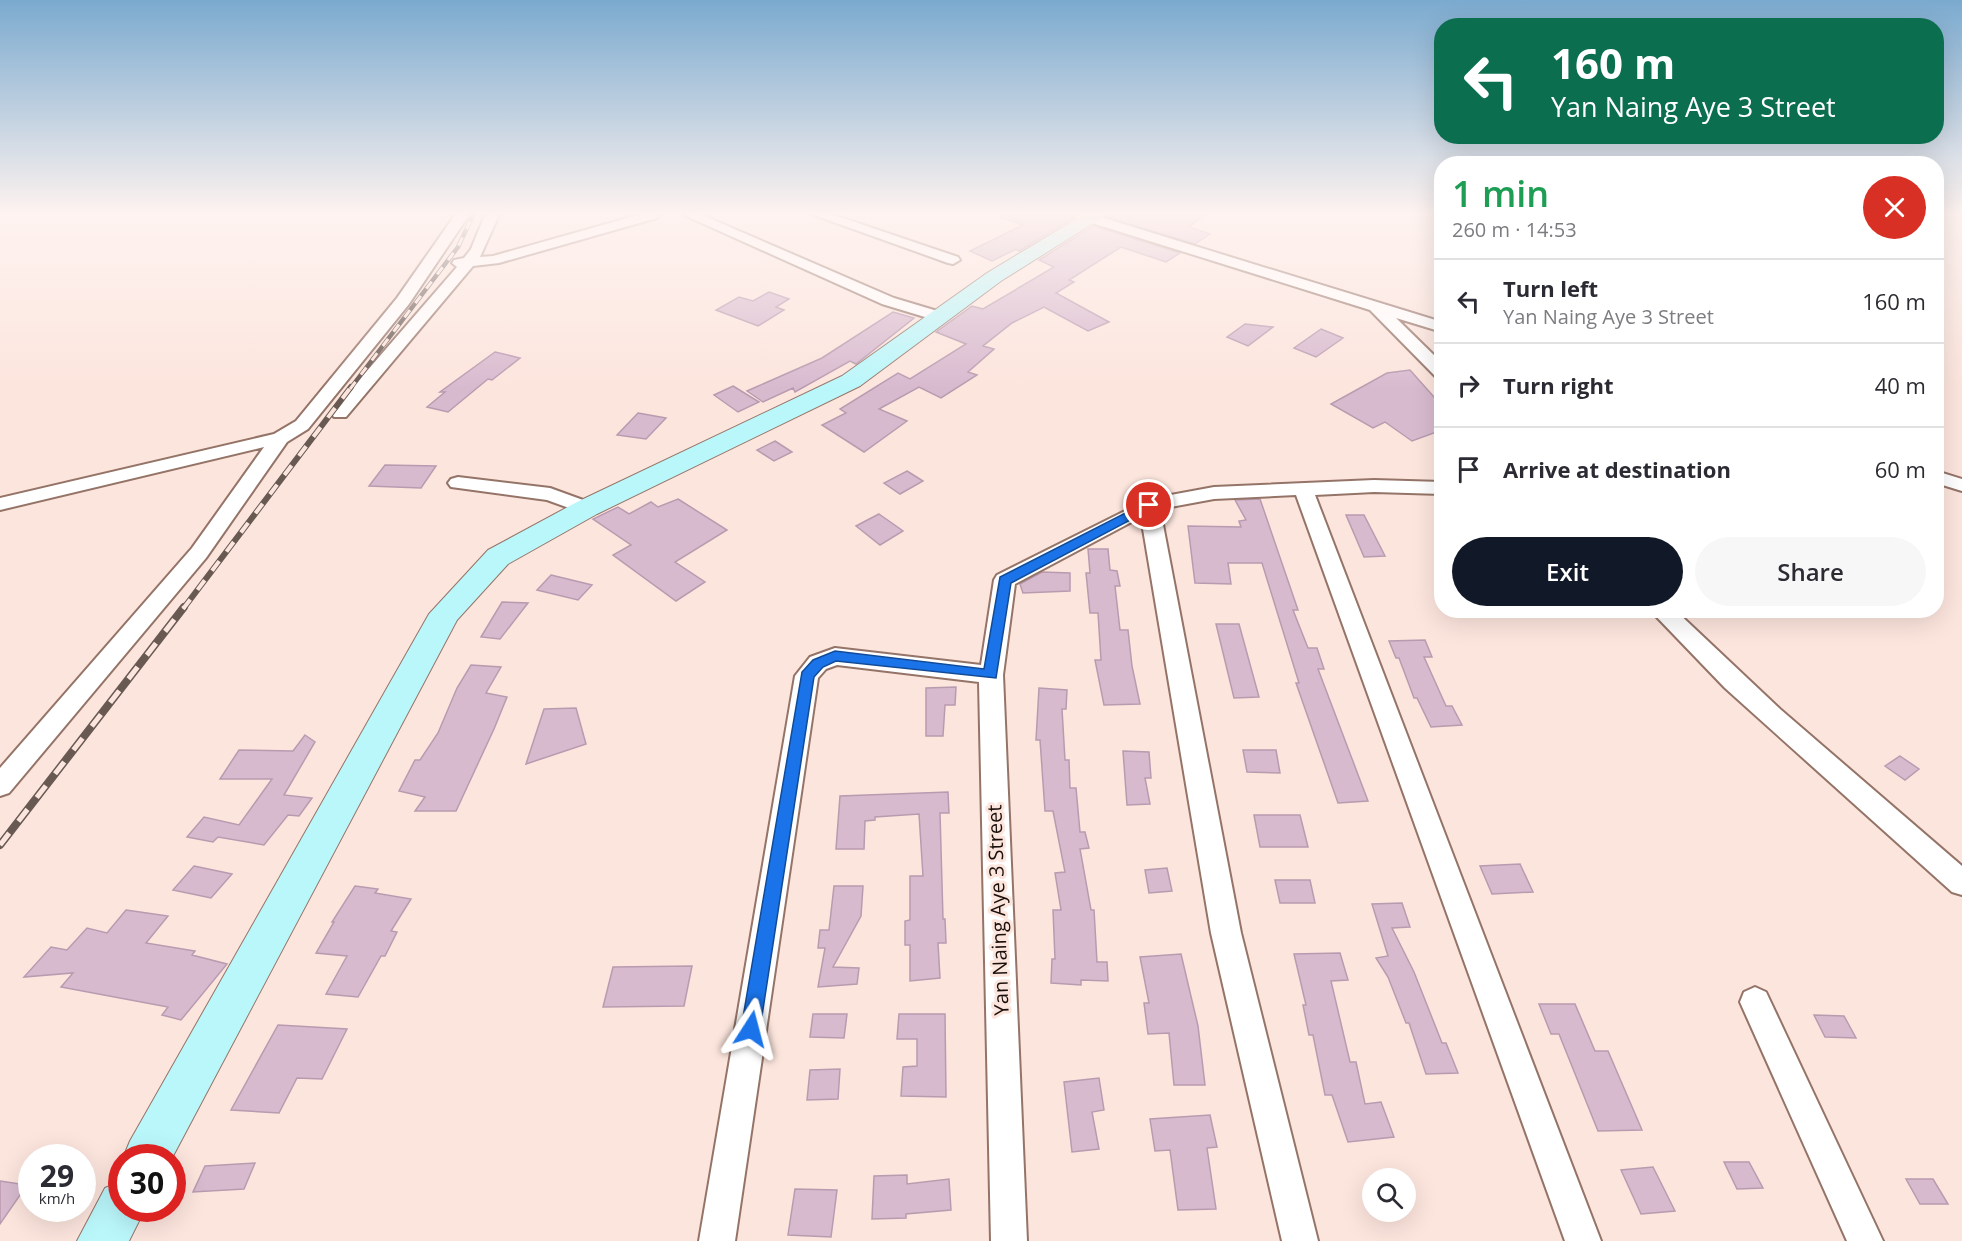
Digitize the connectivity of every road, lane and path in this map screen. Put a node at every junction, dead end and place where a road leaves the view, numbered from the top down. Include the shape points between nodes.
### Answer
1 (423, 273) edge
2 (460, 273) edge
3 (824, 273) edge
4 (1000, 273) edge
5 (1268, 273) edge
6 (1376, 307) junction
7 (938, 316) junction
8 (1434, 325) edge
9 (1434, 365) edge
10 (340, 413) dead end
11 (280, 438) junction
12 (1944, 479) edge
13 (458, 483) dead end
14 (1962, 485) edge
15 (1303, 488) junction
16 (1434, 488) edge
17 (0, 504) edge
18 (1149, 505) junction
19 (587, 508) junction
20 (1669, 618) edge
21 (991, 675) junction
22 (0, 786) edge
23 (1962, 883) edge
24 (1755, 1002) dead end
25 (155, 1144) edge
26 (113, 1222) edge
27 (102, 1241) edge
28 (717, 1241) edge
29 (1009, 1241) edge
30 (1300, 1241) edge
31 (1583, 1241) edge
32 (1865, 1241) edge

1 - 11 street via 302,425
2 - 10 street
3 - 7 street via 888,301
4 - 7 main road
5 - 6 street
6 - 8 street
6 - 9 street
7 - 19 main road via 851,381
11 - 17 street
11 - 22 street via 199,553
12 - 14 street
13 - 19 street via 531,490
15 - 16 street
15 - 18 street via 1214,493
15 - 31 street
18 - 21 street, Yan Naing Aye 3 Street via 1005,580
18 - 30 street via 1226,933
19 - 25 main road via 498,557 445,614
20 - 23 street via 1807,749
21 - 28 street via 835,656 818,663 807,676
21 - 29 street, Yan Naing Aye 3 Street
24 - 32 street
26 - 27 main road

